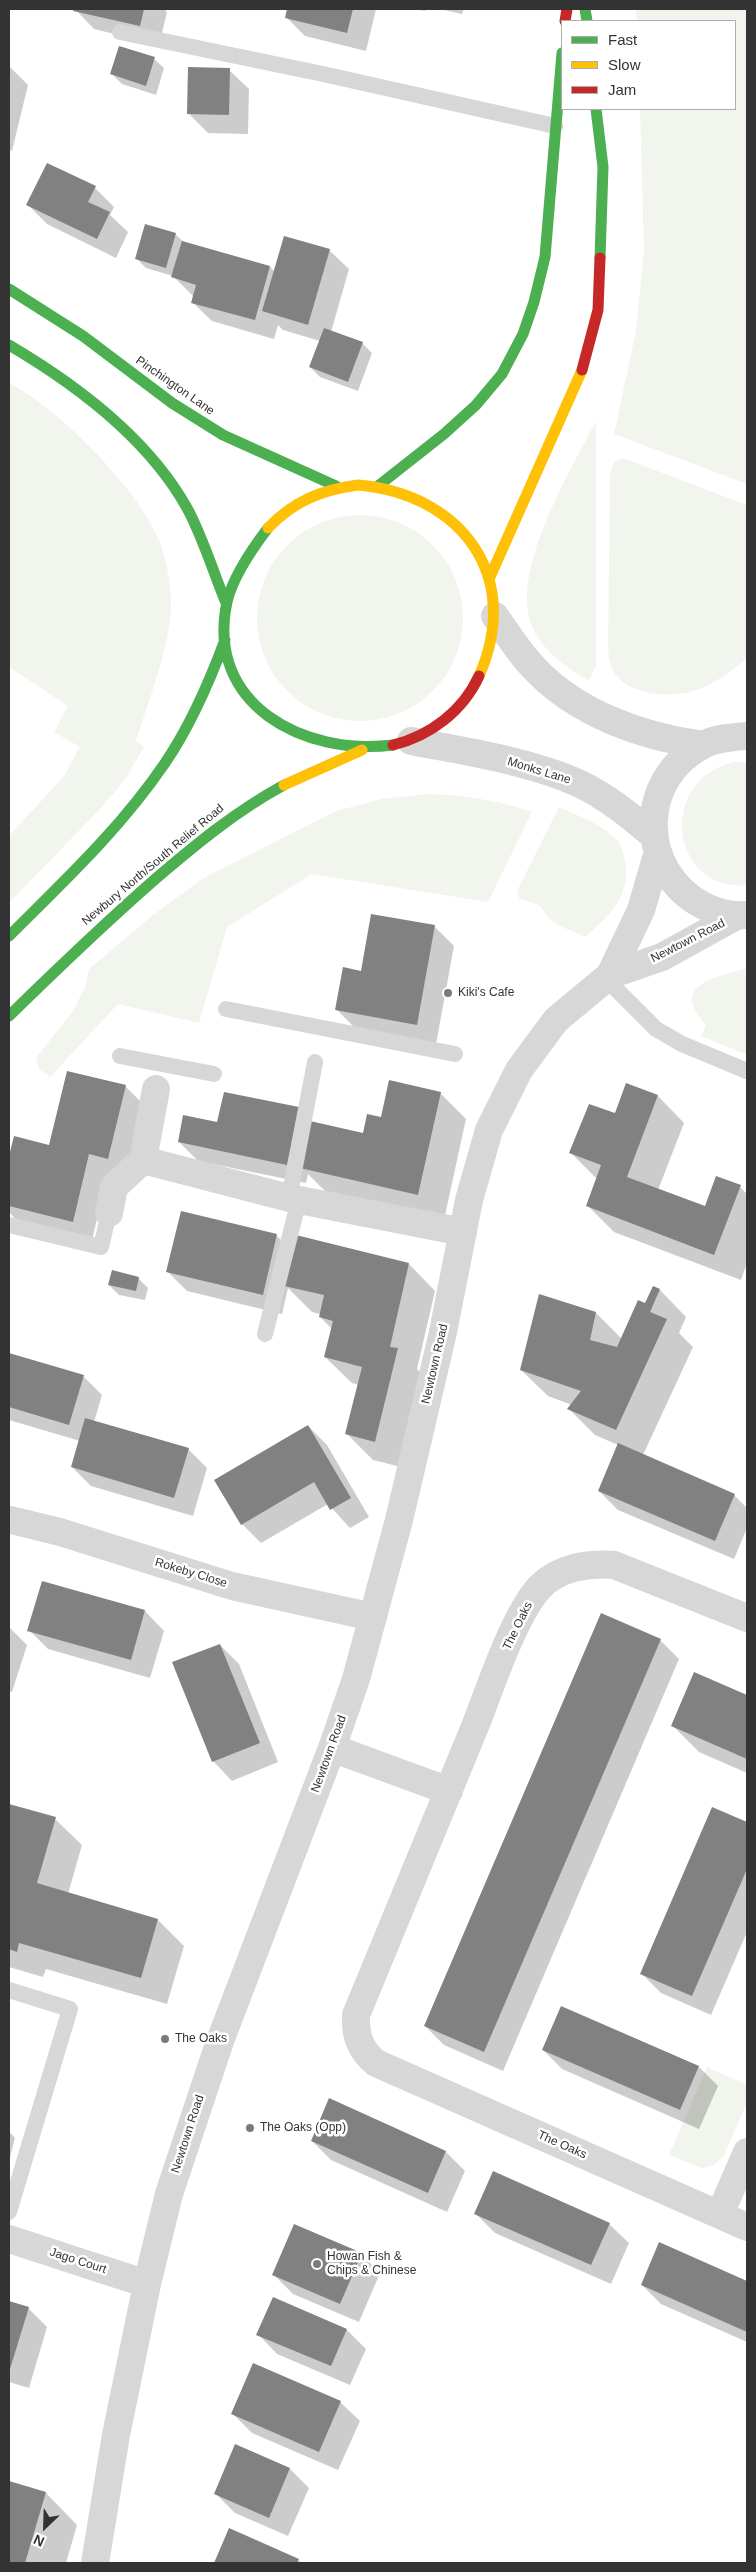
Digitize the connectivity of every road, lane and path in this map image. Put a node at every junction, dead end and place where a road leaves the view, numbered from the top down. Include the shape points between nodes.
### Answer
1 (120, 32) dead end
2 (561, 63) edge
3 (596, 110) edge
4 (555, 126) junction
5 (9, 289) edge
6 (9, 345) edge
7 (336, 486) junction
8 (378, 486) junction
9 (490, 577) junction
10 (226, 603) junction
11 (495, 616) junction
12 (226, 640) junction
13 (747, 715) edge
14 (747, 736) edge
15 (411, 741) junction
16 (712, 742) junction
17 (362, 750) junction
18 (655, 845) junction
19 (743, 915) edge
20 (9, 936) edge
21 (608, 976) junction
22 (226, 1009) dead end
23 (9, 1016) edge
24 (455, 1054) dead end
25 (120, 1056) dead end
26 (315, 1062) dead end
27 (747, 1071) edge
28 (214, 1074) dead end
29 (160, 1077) junction
30 (143, 1160) junction
31 (294, 1199) junction
32 (109, 1213) joint
33 (9, 1225) edge
34 (463, 1232) junction
35 (265, 1334) dead end
36 (10, 1517) edge
37 (373, 1617) junction
38 (747, 1618) edge
39 (332, 1748) junction
40 (449, 1790) junction
41 (9, 1990) edge
42 (747, 2152) edge
43 (9, 2212) edge
44 (720, 2214) junction
45 (747, 2227) edge
46 (9, 2239) edge
47 (147, 2284) junction
48 (95, 2563) edge

1 - 4 lane
2 - 4 main road
3 - 9 main road via 603,167 598,310 582,372
4 - 8 main road via 545,256 517,348 502,375 485,394
5 - 7 main road, Pinchington Lane via 83,336 172,403 223,435
6 - 10 main road via 99,409 132,438 165,476 186,507
7 - 8 main road
7 - 10 main road via 314,493 278,518 248,555
8 - 9 main road via 416,498 445,516 470,541
9 - 11 main road
10 - 12 main road
11 - 15 main road via 489,654 473,689 448,717
11 - 16 street via 534,668 594,712 666,740
12 - 17 main road via 236,678 258,708 305,738
12 - 20 main road via 204,694 155,779 130,810
13 - 16 street, Newtown Road
14 - 16 street
15 - 17 main road via 393,747
15 - 18 street, Monks Lane via 493,757 571,780 606,798
16 - 18 street, Newtown Road via 680,761 664,782 654,808
17 - 23 main road, Newbury North/South Relief Road via 302,774 215,828 89,937
18 - 19 street via 670,878 688,898 712,910
18 - 21 street, Newtown Road via 641,910
19 - 21 street, Newtown Road via 662,957
21 - 27 lane via 656,1029 682,1044
21 - 34 street, Newtown Road via 556,1020 519,1070 489,1130
22 - 24 lane
25 - 29 lane
26 - 31 lane
28 - 29 lane
29 - 30 street
30 - 31 street
30 - 32 street via 114,1187
31 - 34 street
31 - 35 lane
32 - 33 lane via 101,1247
34 - 37 street, Newtown Road via 406,1492
36 - 37 street, Rokeby Close via 232,1586
37 - 39 street, Newtown Road
38 - 40 street, The Oaks via 614,1565 592,1564 556,1576 541,1586 528,1603
39 - 40 street
39 - 47 street, Newtown Road via 216,2050 177,2167
40 - 44 street, The Oaks via 356,2015 355,2029 366,2055 402,2075
41 - 43 lane via 70,2009
42 - 44 street
44 - 45 street, The Oaks
46 - 47 street, Jago Court
47 - 48 street, Newtown Road via 116,2435

